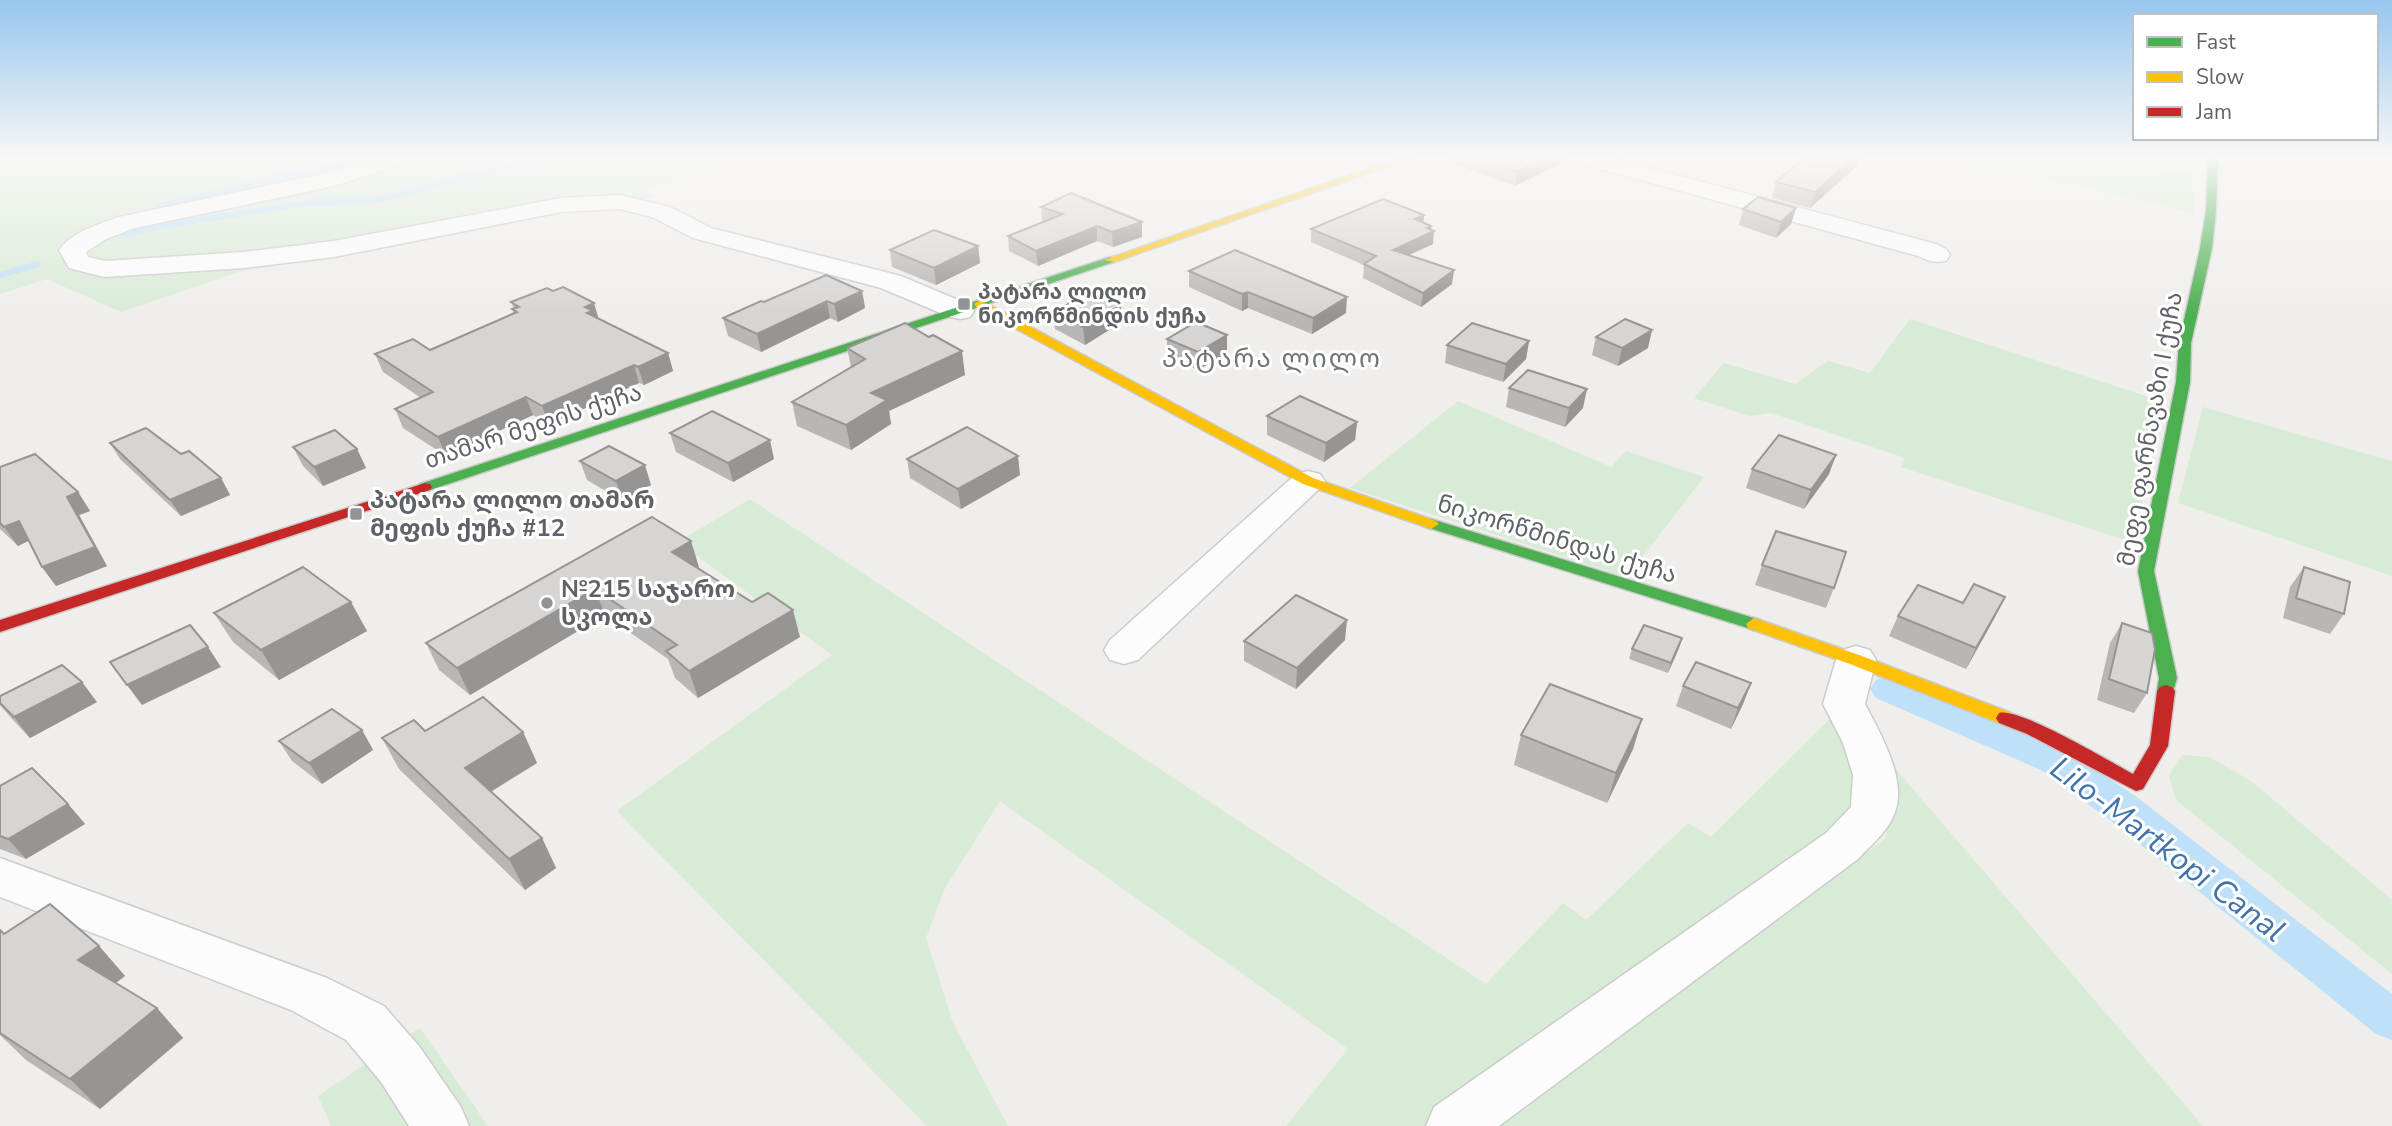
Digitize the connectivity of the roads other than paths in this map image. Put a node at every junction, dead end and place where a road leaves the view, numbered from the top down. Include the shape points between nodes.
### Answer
1 (183, 211) edge
2 (532, 211) edge
3 (655, 211) edge
4 (1253, 211) edge
5 (1781, 211) edge
6 (2211, 211) edge
7 (1937, 255) dead end
8 (970, 307) junction
9 (1308, 481) junction
10 (0, 626) edge
11 (1124, 650) dead end
12 (1856, 660) junction
13 (2136, 784) joint
14 (0, 877) edge
15 (440, 1126) edge
16 (1454, 1126) edge

1 - 2 street via 128,222 72,250 78,262 104,269 244,260 334,249
3 - 8 street via 702,233
4 - 8 street, თამარ მეფის ქუჩა
5 - 7 street
6 - 13 street, მეფე ფარნავაზი I ქუჩა via 2146,571 2168,678 2159,746
8 - 9 street, ნიკორწმინდას ქუჩა
8 - 10 street, თამარ მეფის ქუჩა
9 - 11 street
9 - 12 street, ნიკორწმინდას ქუჩა via 1385,510 1695,604
12 - 13 street, ნიკორწმინდას ქუჩა via 2033,729
12 - 16 street via 1844,704 1875,775 1873,813 1842,846
14 - 15 street via 309,994 365,1023 400,1064

